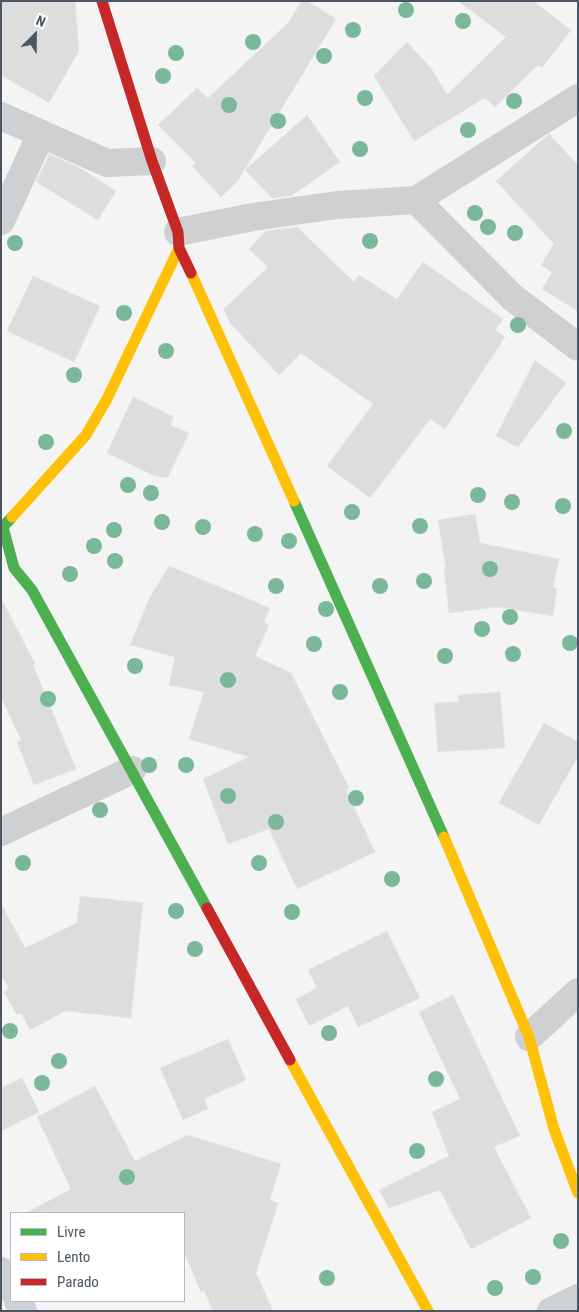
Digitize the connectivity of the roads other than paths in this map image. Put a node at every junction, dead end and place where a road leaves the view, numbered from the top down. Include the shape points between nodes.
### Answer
1 (102, 1) edge
2 (578, 98) edge
3 (1, 116) edge
4 (41, 134) junction
5 (152, 161) junction
6 (416, 200) junction
7 (1, 221) edge
8 (178, 240) junction
9 (578, 347) edge
10 (132, 770) junction
11 (1, 832) edge
12 (578, 992) edge
13 (529, 1037) junction
14 (578, 1193) edge
15 (1, 1271) edge
16 (10, 1287) edge
17 (578, 1298) edge
18 (428, 1311) edge
19 (551, 1311) edge

1 - 5 street
2 - 6 street
3 - 4 street
4 - 5 street via 107,163
4 - 7 street
5 - 8 street
6 - 8 street via 337,205
6 - 9 street via 512,297
8 - 10 street via 107,399 86,435 3,527 14,568 32,590
8 - 13 street via 412,759
10 - 11 street
10 - 18 street
12 - 13 street
13 - 14 street via 554,1129
15 - 16 street
17 - 19 street

